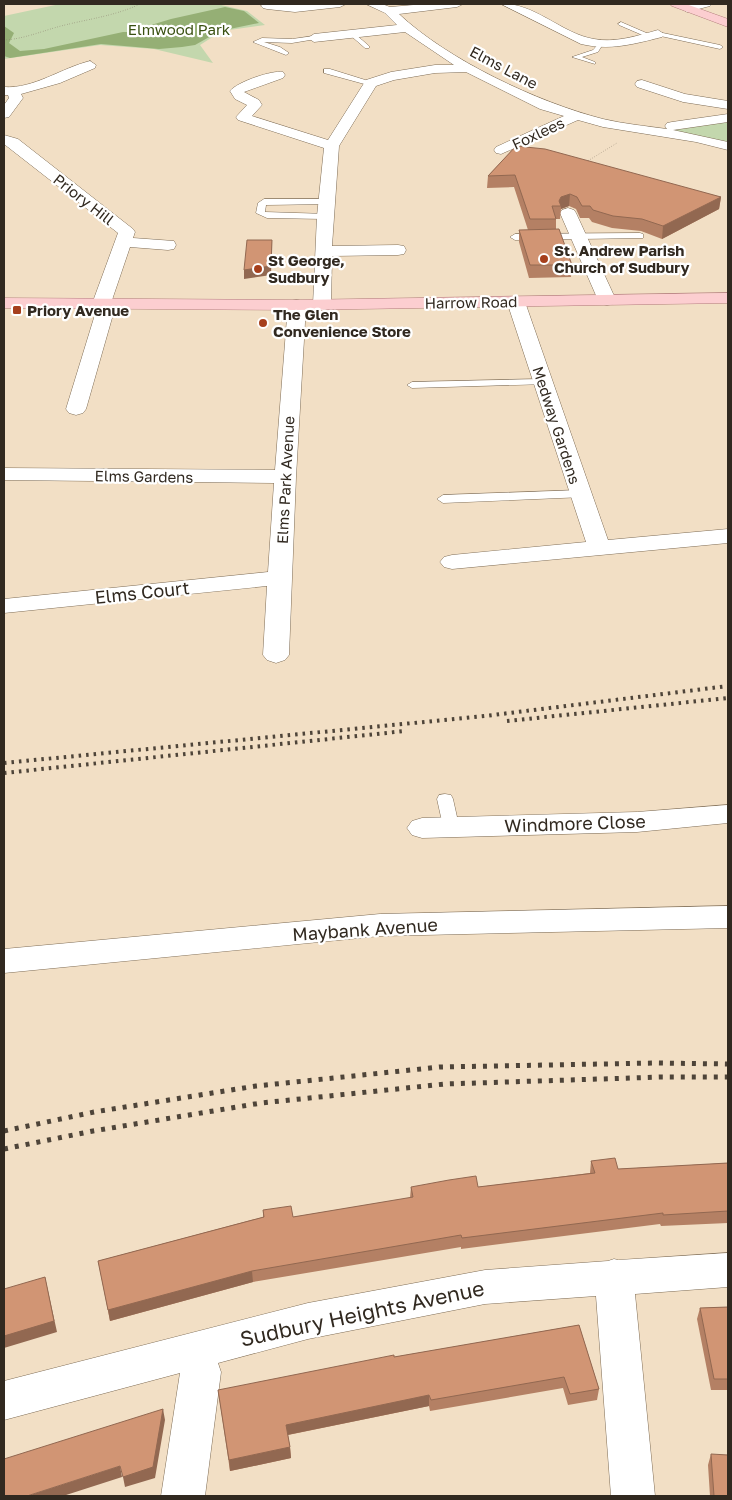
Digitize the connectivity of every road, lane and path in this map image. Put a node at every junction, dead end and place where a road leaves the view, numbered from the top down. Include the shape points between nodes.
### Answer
1 (140, 4) edge
2 (340, 4) edge
3 (372, 4) edge
4 (457, 4) edge
5 (507, 4) edge
6 (706, 4) edge
7 (267, 6) dead end
8 (682, 6) edge
9 (389, 11) junction
10 (728, 23) edge
11 (621, 24) dead end
12 (407, 28) junction
13 (352, 34) junction
14 (654, 35) junction
15 (314, 38) joint
16 (4, 40) edge
17 (600, 44) junction
18 (720, 46) dead end
19 (368, 47) dead end
20 (286, 53) dead end
21 (594, 63) dead end
22 (90, 65) dead end
23 (468, 68) junction
24 (327, 71) dead end
25 (278, 75) dead end
26 (371, 83) junction
27 (642, 84) dead end
28 (9, 92) edge
29 (728, 105) edge
30 (4, 114) edge
31 (575, 116) junction
32 (728, 118) edge
33 (636, 128) junction
34 (4, 139) edge
35 (332, 146) junction
36 (728, 146) edge
37 (501, 150) dead end
38 (582, 165) edge
39 (326, 209) junction
40 (568, 213) edge
41 (640, 236) edge
42 (515, 237) dead end
43 (579, 237) junction
44 (124, 242) junction
45 (168, 244) dead end
46 (398, 250) dead end
47 (324, 251) junction
48 (728, 298) edge
49 (607, 300) junction
50 (516, 302) junction
51 (4, 303) edge
52 (104, 304) junction
53 (297, 305) junction
54 (322, 305) junction
55 (543, 382) junction
56 (412, 385) dead end
57 (76, 409) dead end
58 (4, 474) edge
59 (285, 477) junction
60 (580, 494) junction
61 (443, 499) dead end
62 (728, 536) edge
63 (599, 548) junction
64 (452, 562) dead end
65 (280, 578) junction
66 (4, 606) edge
67 (276, 655) dead end
68 (445, 799) dead end
69 (728, 814) edge
70 (451, 826) junction
71 (422, 828) dead end
72 (728, 917) edge
73 (4, 961) edge
74 (728, 1270) edge
75 (614, 1276) junction
76 (192, 1350) junction
77 (4, 1401) edge
78 (183, 1496) edge
79 (632, 1496) edge

1 - 16 path via 111,15
2 - 7 street via 295,8
3 - 9 street, Elms Lane
4 - 9 street
5 - 17 street via 585,41
6 - 8 street
8 - 10 main road
9 - 12 street, Elms Lane
11 - 14 lane
12 - 13 street
12 - 23 street, Elms Lane
13 - 15 street
13 - 19 lane
14 - 17 street via 619,44
14 - 18 lane
15 - 20 lane via 256,42
17 - 21 lane via 596,51 575,57
22 - 28 street via 55,80
23 - 26 street via 435,69 391,76
23 - 31 street, Elms Lane via 545,106
24 - 26 lane
25 - 35 street via 237,91 254,103 243,117
26 - 35 street
27 - 29 street via 683,98
28 - 30 street via 16,98
31 - 33 street, Elms Lane
31 - 37 street, Foxlees
32 - 33 street, Elms Lane via 691,125
33 - 36 street, Elms Lane
33 - 38 path
34 - 44 street, Priory Hill via 13,142 127,232
35 - 39 street
39 - 39 lane via 267,215 260,213 262,202
39 - 47 street
40 - 43 street
41 - 43 lane
42 - 43 lane
43 - 49 street
44 - 45 street
44 - 52 street, Priory Hill
46 - 47 street
47 - 54 street
48 - 49 main road, Harrow Road
49 - 50 main road, Harrow Road
50 - 54 main road, Harrow Road
50 - 55 street, Medway Gardens
51 - 52 main road, Harrow Road
52 - 53 main road, Harrow Road
52 - 57 street, Priory Hill
53 - 54 main road, Harrow Road
53 - 59 street, Elms Park Avenue
55 - 56 lane
55 - 60 street, Medway Gardens
58 - 59 street, Elms Gardens
59 - 65 street, Elms Park Avenue
60 - 61 lane
60 - 63 street, Medway Gardens
62 - 63 street
63 - 64 street
65 - 66 street, Elms Court
65 - 67 street, Elms Park Avenue
68 - 70 lane
69 - 70 street, Windmore Close via 636,822
70 - 71 street, Windmore Close
72 - 73 street, Maybank Avenue via 380,925
74 - 75 street, Sudbury Heights Avenue
75 - 76 street, Sudbury Heights Avenue via 485,1287 308,1321
75 - 79 street
76 - 77 street, Sudbury Heights Avenue
76 - 78 street via 201,1372

